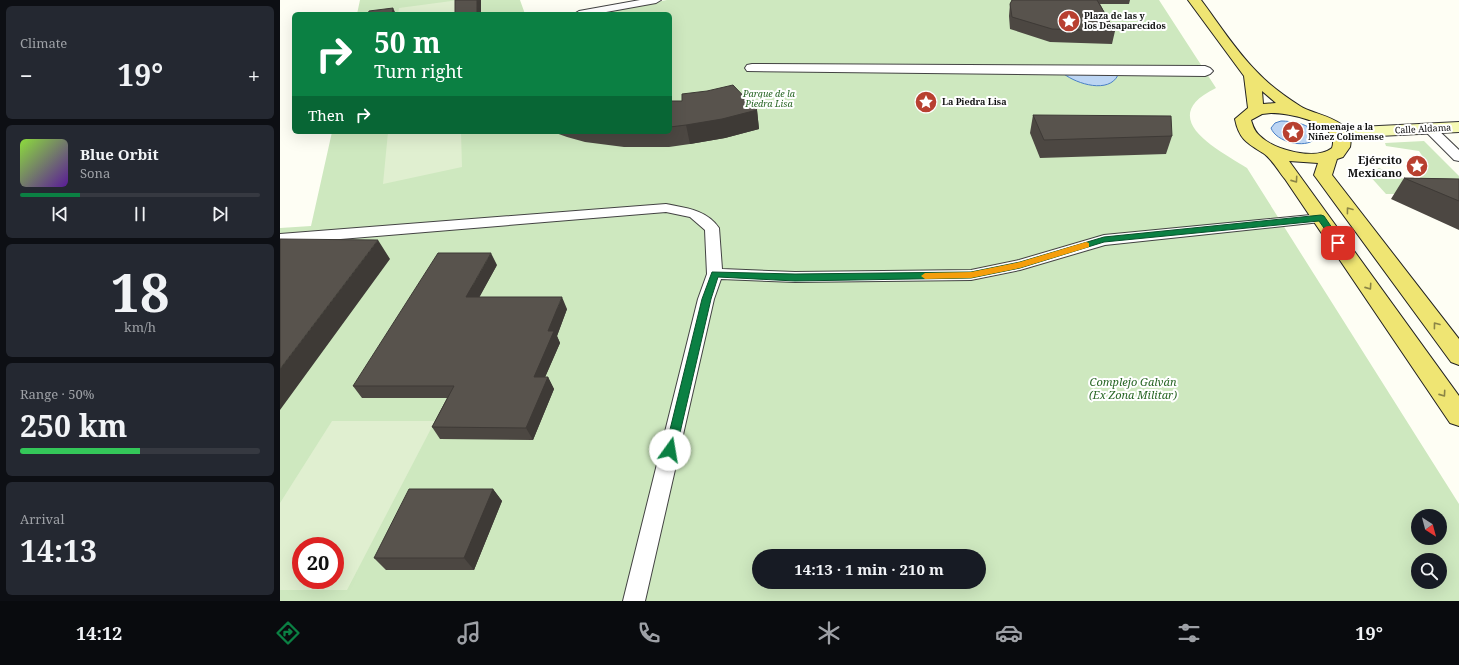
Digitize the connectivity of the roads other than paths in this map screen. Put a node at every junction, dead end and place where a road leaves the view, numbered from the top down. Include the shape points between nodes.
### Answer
1 (656, 0) edge
2 (1194, 0) edge
3 (590, 12) edge
4 (752, 68) dead end
5 (1205, 71) dead end
6 (1252, 76) junction
7 (1256, 109) junction
8 (1296, 111) junction
9 (1459, 127) edge
10 (1430, 129) junction
11 (1339, 133) junction
12 (1270, 150) junction
13 (1329, 156) junction
14 (1459, 158) edge
15 (1321, 218) junction
16 (280, 238) edge
17 (715, 274) junction
18 (1459, 356) edge
19 (1459, 416) edge
20 (634, 601) edge

1 - 3 lane
2 - 6 main road
4 - 5 street
6 - 7 main road
6 - 8 main road
7 - 8 main road via 1282,108
7 - 12 main road via 1243,120 1242,127 1247,135
8 - 11 main road via 1322,120
9 - 10 street, Calle Aldama
10 - 11 street, Calle Aldama
10 - 14 lane
11 - 13 main road via 1342,147
12 - 13 main road via 1301,158
12 -> 15 main road
18 -> 13 main road via 1323,175
15 - 17 lane via 1104,240 1020,265 971,275 795,278
15 -> 19 main road
16 - 17 lane via 666,208 695,214 712,228
17 - 20 lane via 704,307

